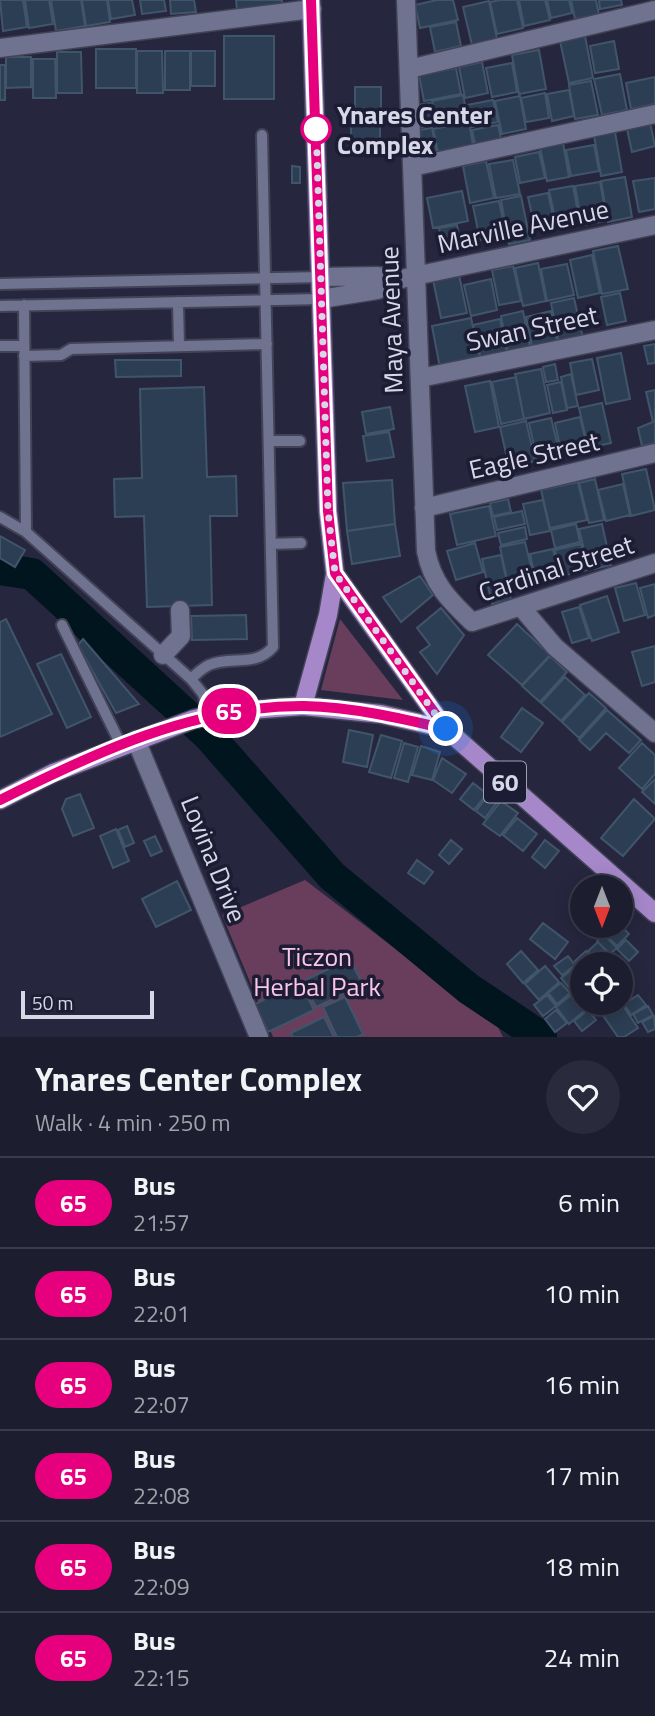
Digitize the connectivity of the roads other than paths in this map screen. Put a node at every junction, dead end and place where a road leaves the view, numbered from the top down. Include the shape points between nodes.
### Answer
1 (406, 0) edge
2 (312, 5) edge
3 (655, 10) edge
4 (0, 48) edge
5 (409, 69) junction
6 (655, 114) edge
7 (262, 135) dead end
8 (412, 167) junction
9 (655, 225) edge
10 (321, 277) junction
11 (409, 278) junction
12 (265, 279) junction
13 (157, 281) junction
14 (0, 284) edge
15 (321, 299) junction
16 (266, 300) junction
17 (158, 302) junction
18 (178, 302) junction
19 (24, 305) junction
20 (0, 306) edge
21 (655, 330) edge
22 (267, 344) junction
23 (0, 345) edge
24 (179, 346) junction
25 (24, 351) junction
26 (420, 378) junction
27 (269, 441) junction
28 (300, 441) dead end
29 (655, 453) edge
30 (424, 508) junction
31 (0, 517) edge
32 (26, 532) junction
33 (301, 543) dead end
34 (271, 544) junction
35 (655, 563) edge
36 (335, 573) junction
37 (521, 607) junction
38 (180, 610) dead end
39 (472, 622) joint
40 (62, 625) dead end
41 (163, 655) junction
42 (191, 679) junction
43 (303, 706) junction
44 (202, 717) junction
45 (446, 729) junction
46 (655, 733) edge
47 (129, 743) junction
48 (0, 800) edge
49 (655, 913) edge
50 (259, 1037) edge

1 - 5 street, Maya Avenue
2 - 4 street
2 - 10 main road
3 - 5 street
5 - 8 street, Maya Avenue
6 - 8 street
7 - 12 lane
8 - 11 street, Maya Avenue
9 - 11 street, Marville Avenue
10 - 11 street, Marville Avenue
10 - 12 lane
10 - 15 main road
11 - 15 street, Marville Avenue via 377,290
11 - 26 street, Maya Avenue
12 - 13 lane
12 - 16 lane
13 - 14 lane
13 - 17 lane
15 - 16 lane
15 - 36 main road via 328,511
16 - 18 lane
16 - 22 lane
17 - 18 lane
17 - 19 lane
18 - 24 lane
19 - 20 lane
19 - 25 lane
21 - 26 street, Swan Street
22 - 24 lane
22 - 27 lane
23 - 25 lane
24 - 25 lane via 71,349 61,355
25 - 32 lane
26 - 30 street, Maya Avenue
27 - 28 lane
27 - 34 lane
29 - 30 street, Eagle Street
30 - 39 street, Maya Avenue via 433,578
31 - 32 lane
32 - 41 lane
33 - 34 lane
34 - 42 lane via 273,647 253,660 210,664
35 - 37 street, Cardinal Street
36 - 43 main road
36 - 45 main road
37 - 39 street, Cardinal Street
37 - 46 street via 555,647
38 - 41 street via 181,636
40 - 47 lane
41 - 42 lane
42 - 44 lane via 203,694
43 - 44 main road, 60
43 - 45 main road, 60 via 381,714
44 - 47 main road, 60
45 - 49 main road, 60
47 - 48 main road, 60
47 - 50 street, Lovina Drive

